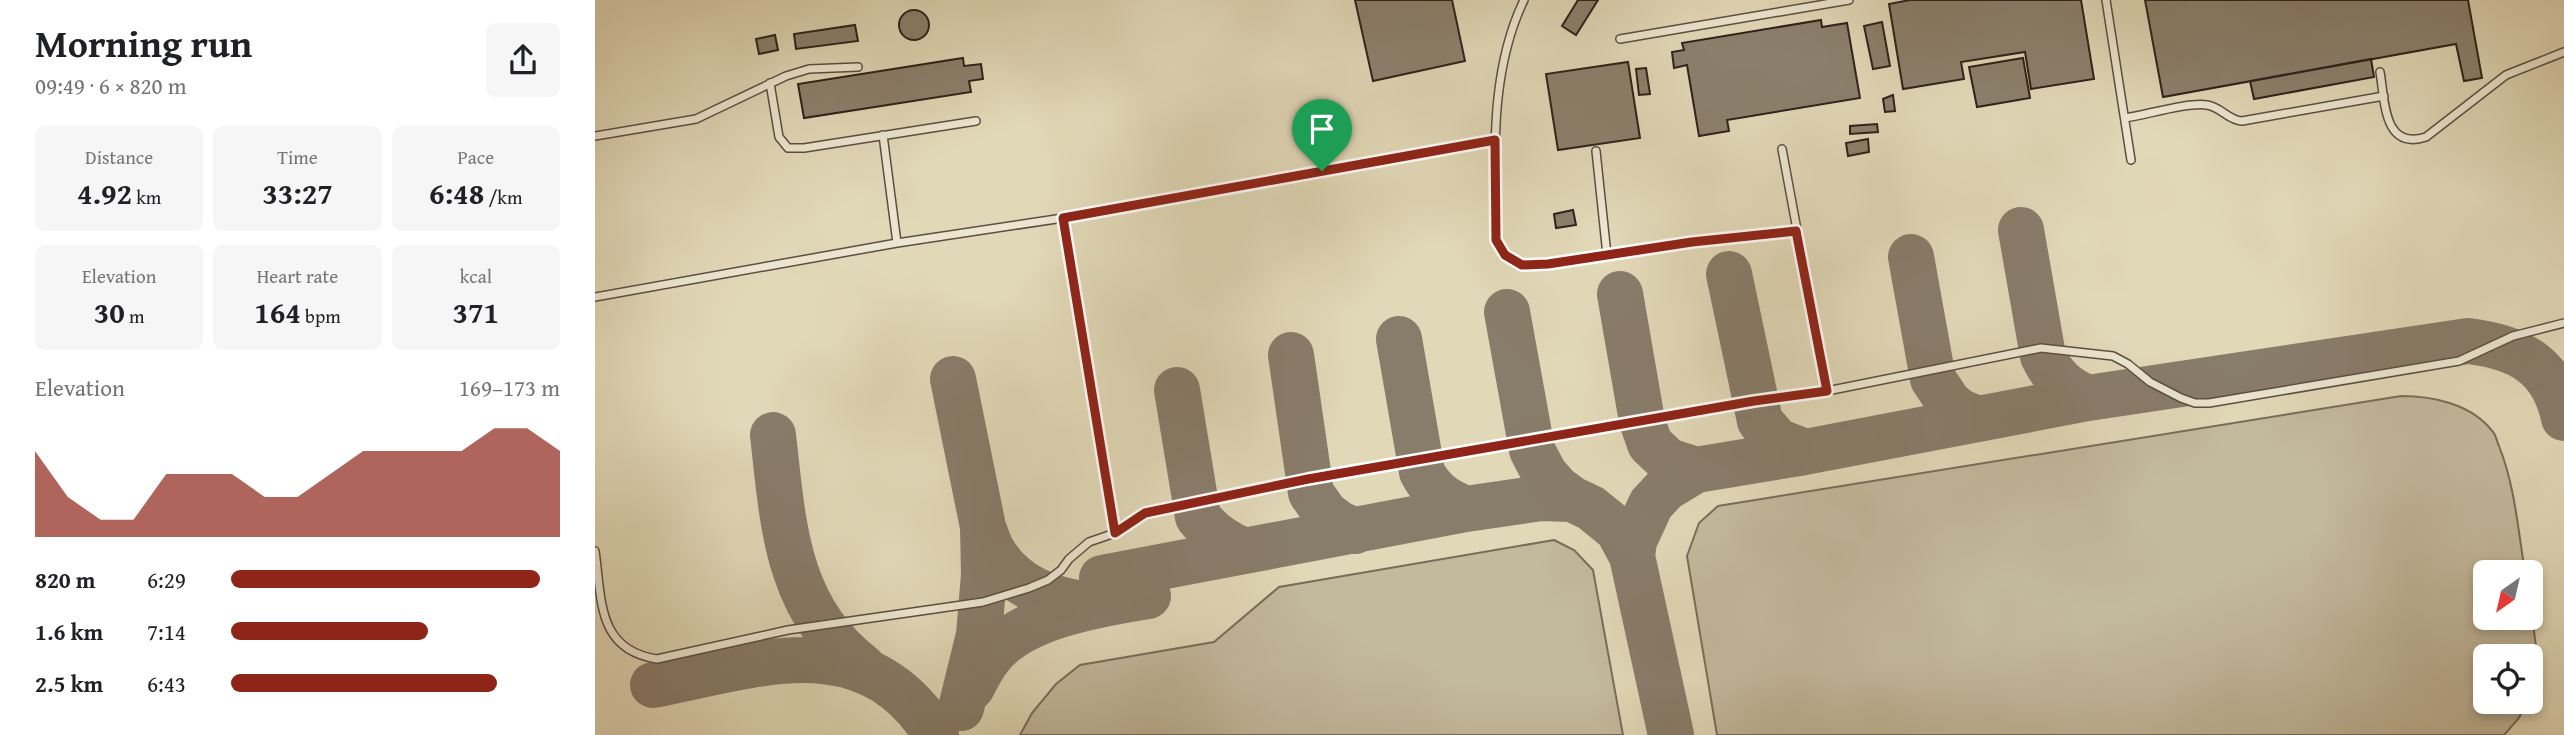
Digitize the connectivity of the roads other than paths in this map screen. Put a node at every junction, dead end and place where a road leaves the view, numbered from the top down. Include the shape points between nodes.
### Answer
1 (1524, 0) edge
2 (1849, 0) edge
3 (2106, 0) edge
4 (1620, 38) dead end
5 (2564, 52) edge
6 (858, 67) dead end
7 (2380, 72) dead end
8 (770, 83) junction
9 (2384, 96) junction
10 (2125, 118) junction
11 (976, 121) dead end
12 (883, 135) junction
13 (595, 136) edge
14 (1495, 140) junction
15 (1782, 149) dead end
16 (1597, 151) dead end
17 (2131, 160) dead end
18 (1063, 218) junction
19 (1796, 231) junction
20 (897, 243) junction
21 (1607, 255) junction
22 (595, 297) edge
23 (2564, 323) edge
24 (1827, 391) junction
25 (1115, 533) junction
26 (595, 551) edge

1 - 14 lane via 1503,66
2 - 4 lane
3 - 10 lane
5 - 9 lane via 2506,75 2418,139 2394,132
6 - 8 lane via 809,69
7 - 9 lane
8 - 12 lane via 779,137 788,148
8 - 13 lane via 696,119
9 - 10 lane via 2242,121 2204,105
10 - 17 lane
11 - 12 lane
12 - 20 lane
14 - 18 lane
14 - 21 lane via 1496,240 1505,255 1532,266
15 - 19 lane
16 - 21 lane
18 - 20 lane
18 - 25 lane
19 - 21 lane
19 - 24 lane
20 - 22 lane
23 - 24 lane via 2513,336 2459,361 2209,402 2181,398 2113,356 2041,348
24 - 25 lane via 1308,479 1145,513
25 - 26 lane via 1089,542 1048,580 983,601 787,630 657,659 624,648 611,634 604,618

